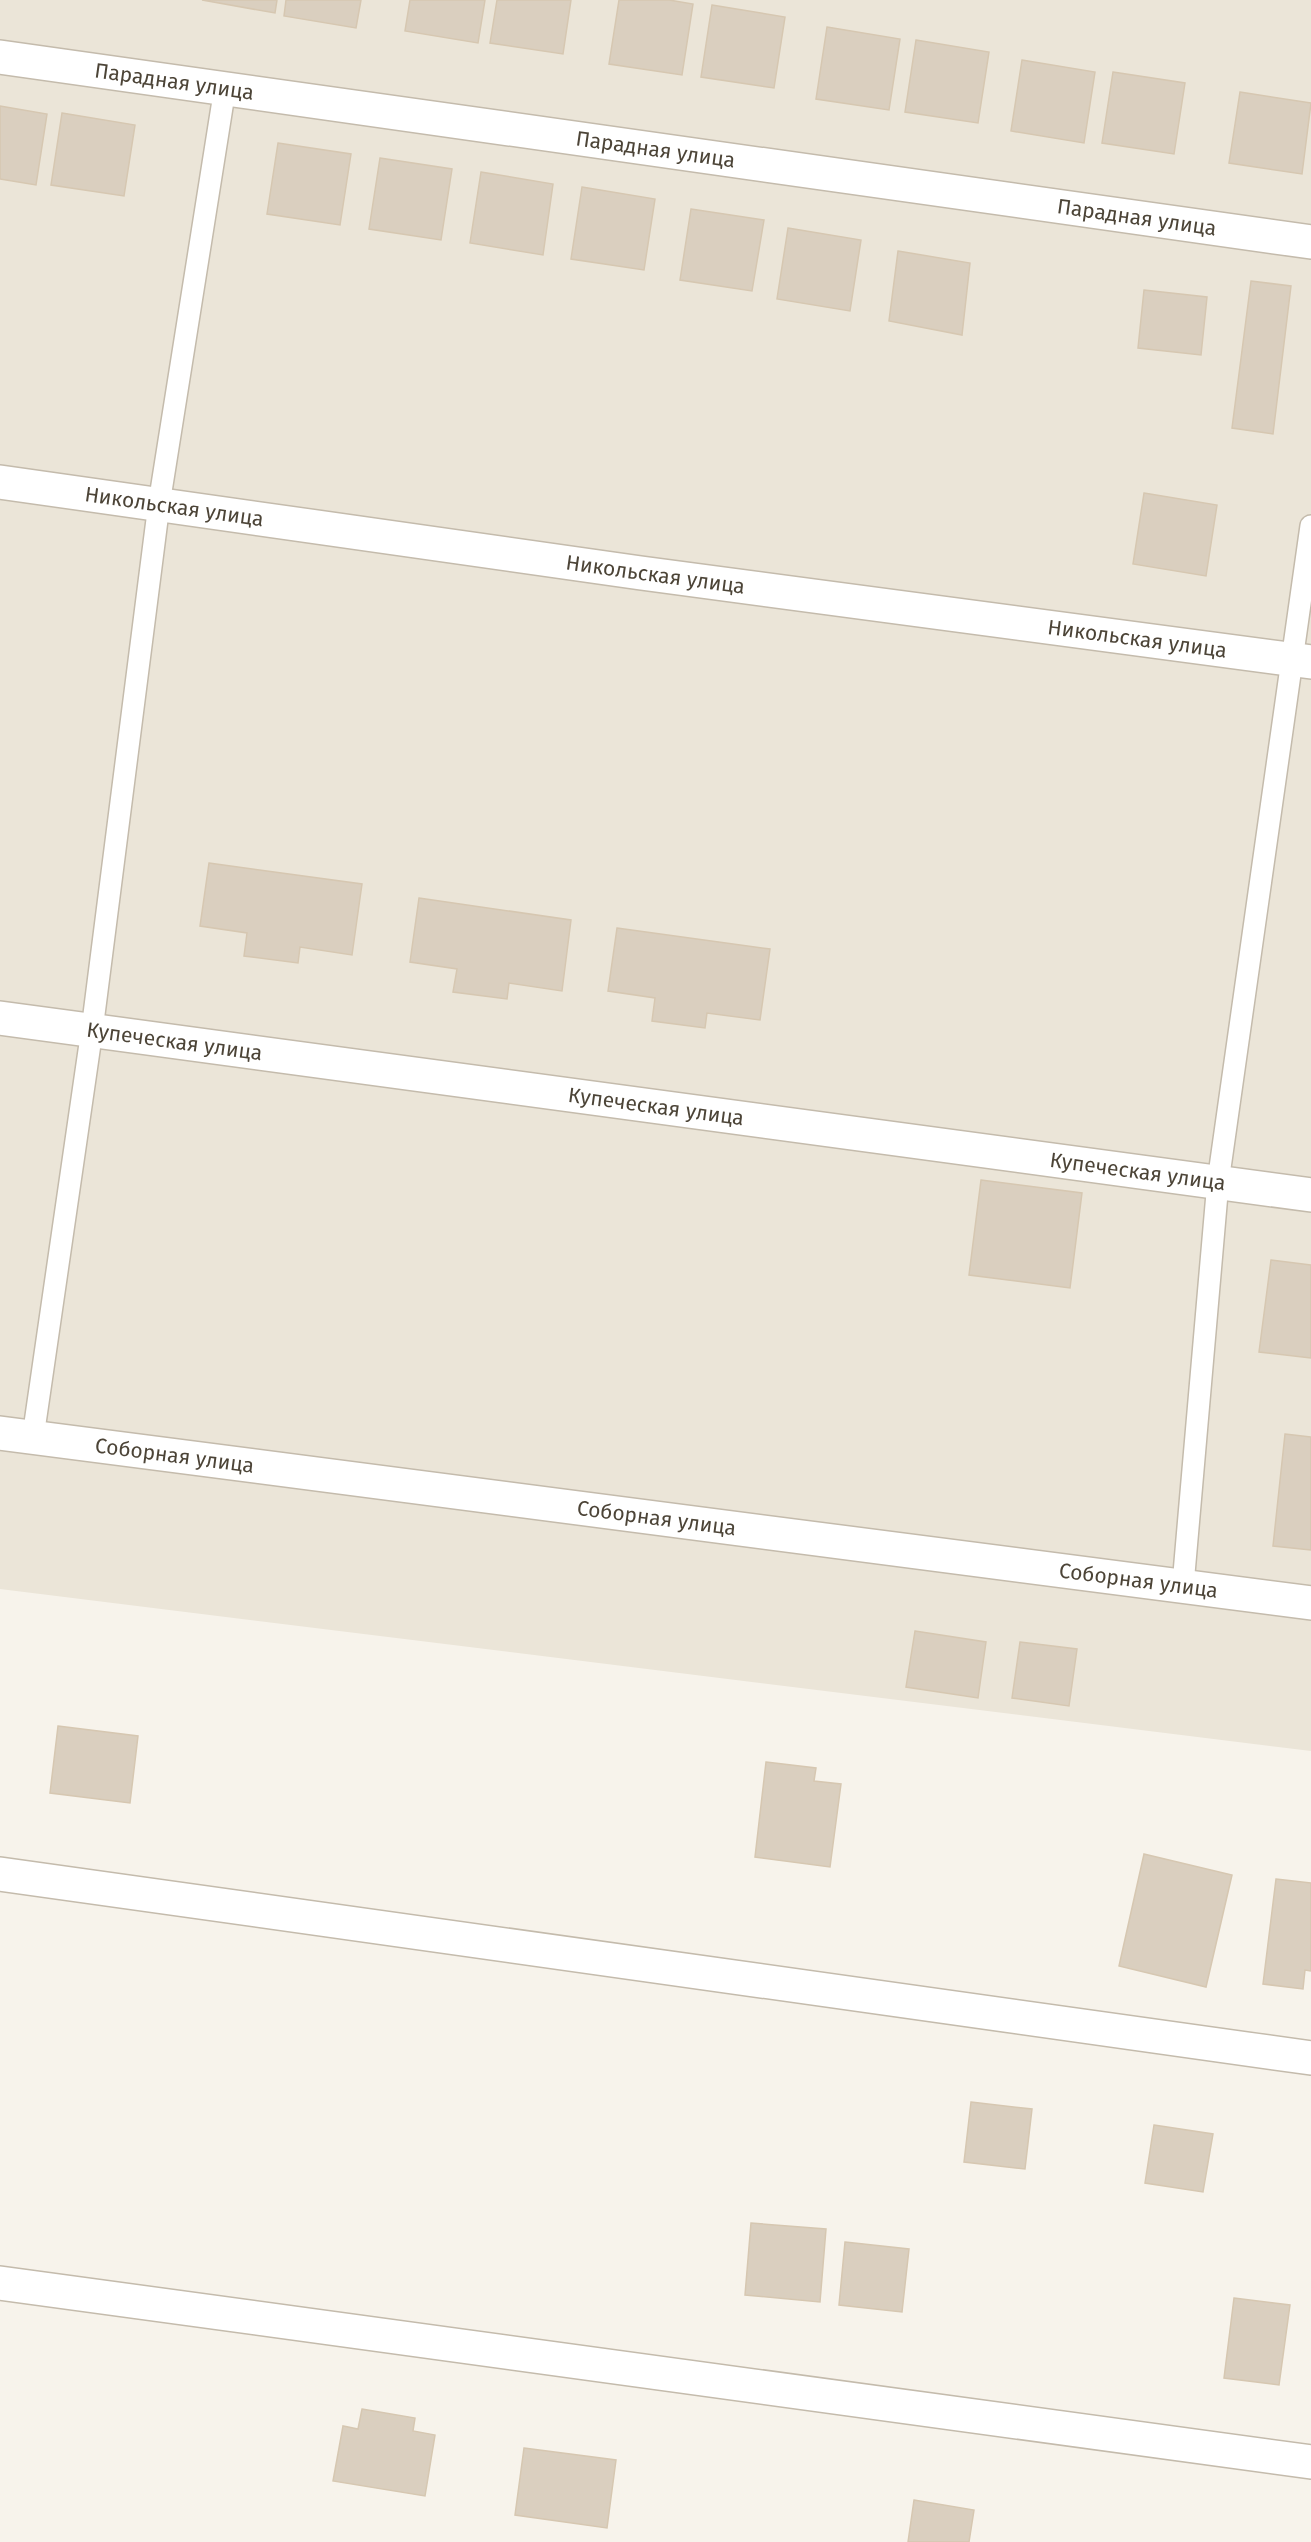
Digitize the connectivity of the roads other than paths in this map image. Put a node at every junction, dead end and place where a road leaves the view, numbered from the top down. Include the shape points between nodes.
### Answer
1 (0, 57) edge
2 (225, 88) junction
3 (1311, 243) edge
4 (0, 482) edge
5 (159, 504) junction
6 (1311, 526) edge
7 (1301, 661) edge
8 (0, 1018) edge
9 (92, 1030) junction
10 (1218, 1182) junction
11 (1311, 1195) edge
12 (0, 1433) edge
13 (33, 1437) junction
14 (1183, 1585) junction
15 (1311, 1603) edge
16 (0, 1874) edge
17 (1311, 2058) edge
18 (0, 2283) edge
19 (1311, 2462) edge

1 - 2 street, Парадная улица
2 - 3 street, Парадная улица
2 - 5 lane
4 - 5 street, Никольская улица
5 - 7 street, Никольская улица
5 - 9 lane
6 - 7 lane
7 - 10 lane
8 - 9 street, Купеческая улица
9 - 10 street, Купеческая улица
9 - 13 lane
10 - 11 street, Купеческая улица
10 - 14 lane
12 - 13 street, Соборная улица
13 - 14 street, Соборная улица
14 - 15 street, Соборная улица
16 - 17 street
18 - 19 street

